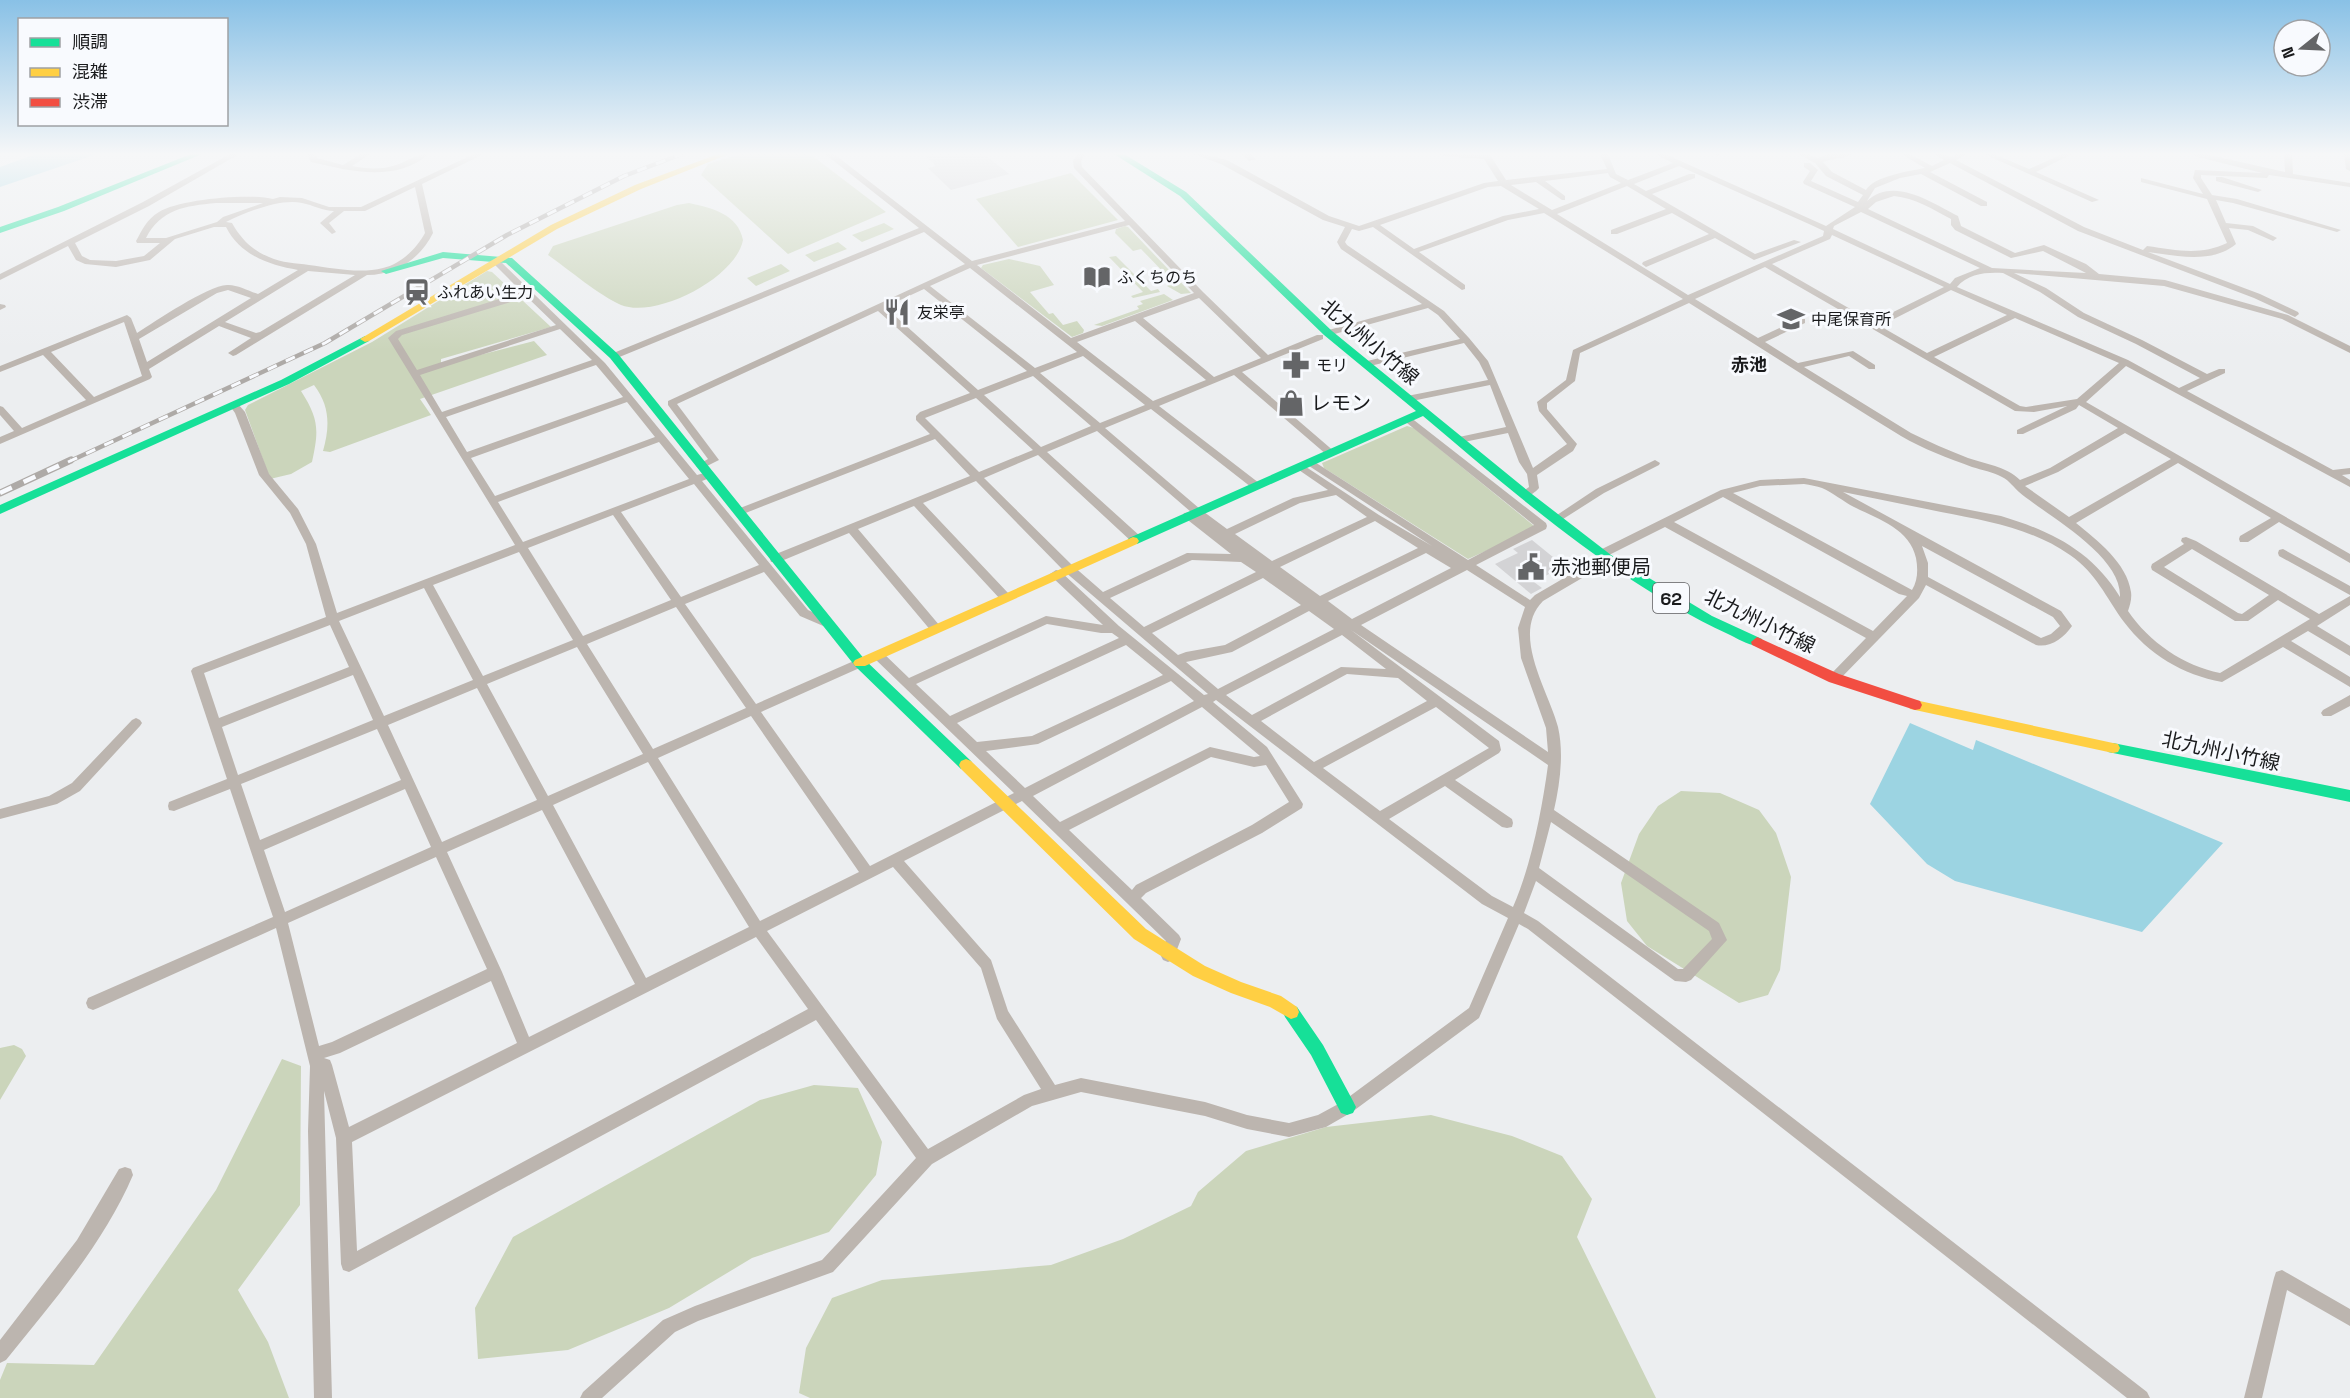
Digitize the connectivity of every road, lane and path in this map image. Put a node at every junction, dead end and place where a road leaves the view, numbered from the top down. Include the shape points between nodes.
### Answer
1 (31, 219) edge
2 (116, 219) edge
3 (154, 219) edge
4 (226, 219) edge
5 (330, 219) edge
6 (426, 219) edge
7 (571, 219) edge
8 (914, 219) edge
9 (1126, 219) edge
10 (1208, 219) edge
11 (1329, 219) edge
12 (1391, 219) edge
13 (1503, 219) edge
14 (1528, 219) edge
15 (1559, 219) edge
16 (1648, 219) edge
17 (1688, 219) edge
18 (1804, 219) edge
19 (1840, 219) edge
20 (1884, 219) edge
21 (1955, 219) edge
22 (2062, 219) edge
23 (2221, 219) edge
24 (2299, 219) edge
25 (1129, 223) junction
26 (220, 224) junction
27 (1375, 225) junction
28 (2224, 225) junction
29 (1349, 227) junction
30 (925, 228) junction
31 (1497, 229) dead end
32 (0, 230) edge
33 (2337, 230) dead end
34 (1830, 231) junction
35 (332, 232) dead end
36 (1614, 232) dead end
37 (1714, 235) junction
38 (2273, 238) dead end
39 (166, 240) junction
40 (1820, 240) junction
41 (70, 242) junction
42 (2134, 249) junction
43 (1412, 252) junction
44 (493, 259) junction
45 (971, 264) junction
46 (1646, 264) dead end
47 (1766, 264) junction
48 (308, 267) junction
49 (1990, 270) junction
50 (387, 271) junction
51 (364, 273) junction
52 (0, 277) edge
53 (2097, 277) junction
54 (925, 286) junction
55 (1953, 286) junction
56 (1462, 287) dead end
57 (526, 294) junction
58 (1200, 294) junction
59 (260, 298) junction
60 (1690, 299) junction
61 (1429, 305) junction
62 (879, 307) junction
63 (2016, 314) junction
64 (1136, 317) junction
65 (1802, 321) dead end
66 (219, 323) junction
67 (1874, 325) junction
68 (561, 326) junction
69 (263, 334) junction
70 (1324, 335) junction
71 (134, 338) junction
72 (1466, 340) junction
73 (1071, 341) junction
74 (1758, 342) junction
75 (2350, 344) edge
76 (2350, 350) edge
77 (45, 351) junction
78 (1085, 352) junction
79 (233, 353) dead end
80 (614, 356) junction
81 (1928, 356) junction
82 (1267, 359) junction
83 (598, 361) junction
84 (2126, 362) junction
85 (1366, 364) junction
86 (1797, 366) junction
87 (1872, 367) dead end
88 (144, 368) junction
89 (0, 369) edge
90 (2222, 371) dead end
91 (1034, 372) junction
92 (1236, 372) junction
93 (415, 374) junction
94 (2207, 378) junction
95 (1213, 381) junction
96 (1493, 381) junction
97 (2180, 391) junction
98 (977, 394) junction
99 (629, 398) junction
100 (1407, 399) junction
101 (92, 400) junction
102 (2077, 402) junction
103 (1153, 405) junction
104 (235, 406) junction
105 (0, 409) edge
106 (1423, 412) junction
107 (441, 416) junction
108 (1407, 419) junction
109 (1098, 427) junction
110 (1511, 429) junction
111 (2126, 429) junction
112 (19, 430) junction
113 (2020, 432) dead end
114 (937, 435) junction
115 (662, 438) junction
116 (1458, 440) junction
117 (0, 441) edge
118 (1041, 451) junction
119 (1331, 453) junction
120 (466, 456) junction
121 (2178, 459) junction
122 (1655, 463) dead end
123 (1305, 464) junction
124 (2350, 471) edge
125 (701, 473) junction
126 (1532, 474) junction
127 (2331, 474) junction
128 (979, 477) junction
129 (1255, 484) junction
130 (2350, 484) edge
131 (2018, 485) junction
132 (1827, 486) junction
133 (1336, 492) junction
134 (1724, 493) junction
135 (1524, 494) junction
136 (493, 500) junction
137 (916, 502) junction
138 (0, 510) edge
139 (615, 511) junction
140 (739, 512) junction
141 (1192, 513) junction
142 (1375, 517) junction
143 (2278, 518) junction
144 (1556, 519) junction
145 (1665, 522) junction
146 (2069, 522) junction
147 (851, 528) junction
148 (1227, 533) junction
149 (1908, 533) junction
150 (1137, 539) junction
151 (2244, 539) dead end
152 (522, 546) junction
153 (1426, 548) junction
154 (2283, 553) dead end
155 (1604, 556) junction
156 (1241, 558) junction
157 (2350, 560) edge
158 (770, 563) junction
159 (1272, 566) junction
160 (1466, 566) junction
161 (1062, 571) junction
162 (1262, 574) junction
163 (1923, 579) junction
164 (427, 583) junction
165 (2350, 591) edge
166 (1915, 595) junction
167 (2277, 595) junction
168 (1005, 597) junction
169 (1102, 597) junction
170 (1322, 600) junction
171 (2350, 600) edge
172 (680, 601) junction
173 (1309, 606) junction
174 (1531, 606) junction
175 (2123, 610) junction
176 (332, 617) junction
177 (2314, 623) junction
178 (1347, 627) junction
179 (936, 628) junction
180 (1115, 629) junction
181 (1143, 632) junction
182 (1874, 637) junction
183 (1128, 639) junction
184 (580, 640) junction
185 (2284, 642) junction
186 (2350, 652) edge
187 (878, 655) junction
188 (1177, 660) junction
189 (860, 663) junction
190 (356, 669) junction
191 (1398, 674) junction
192 (1171, 676) junction
193 (1834, 678) junction
194 (479, 683) junction
195 (908, 683) junction
196 (2350, 683) edge
197 (1210, 697) junction
198 (2350, 700) edge
199 (1435, 702) junction
200 (753, 709) junction
201 (2327, 713) dead end
202 (1251, 721) junction
203 (381, 722) junction
204 (949, 722) junction
205 (136, 723) dead end
206 (215, 725) junction
207 (975, 747) junction
208 (651, 754) junction
209 (1269, 759) junction
210 (1555, 763) junction
211 (1312, 768) junction
212 (1445, 780) junction
213 (234, 782) junction
214 (409, 782) junction
215 (1023, 795) junction
216 (2350, 796) edge
217 (545, 802) junction
218 (1005, 804) junction
219 (174, 806) dead end
220 (1548, 812) junction
221 (0, 814) edge
222 (1378, 819) junction
223 (1507, 823) dead end
224 (1060, 828) junction
225 (255, 848) junction
226 (440, 850) junction
227 (894, 859) junction
228 (1533, 871) junction
229 (867, 873) junction
230 (1132, 898) junction
231 (1515, 916) junction
232 (281, 921) junction
233 (758, 929) junction
234 (1168, 956) junction
235 (495, 972) junction
236 (643, 986) junction
237 (93, 1003) dead end
238 (816, 1012) junction
239 (526, 1046) junction
240 (316, 1060) junction
241 (1051, 1094) junction
242 (1347, 1107) junction
243 (344, 1138) junction
244 (926, 1159) junction
245 (125, 1175) dead end
246 (2350, 1318) edge
247 (0, 1354) edge
248 (323, 1398) edge
249 (589, 1398) edge
250 (2141, 1398) edge
251 (2253, 1398) edge

1 - 32 street
2 - 41 street
3 - 39 street via 140,240
4 - 26 street
5 - 35 street via 324,224
6 - 50 street via 429,233 414,253
7 - 44 street
8 - 30 street
9 - 25 street
10 - 70 street, 北九州小竹線 / 62
11 - 29 street
12 - 27 street
13 - 43 street
14 - 31 street
15 - 60 street
16 - 36 street
17 - 37 street
18 - 34 street
19 - 34 street via 1830,225
20 - 49 street
21 - 53 street via 1958,228 2014,256 2044,248
22 - 42 street
23 - 28 street
24 - 33 street
25 - 45 street
25 - 58 street
26 - 39 street
26 - 48 street via 229,225 235,240 266,260
27 - 29 street
27 - 43 street
28 - 38 street via 2250,228
28 - 42 street via 2232,244 2216,254
29 - 61 street via 1341,242 1344,247
30 - 45 street
30 - 80 street
34 - 40 street
34 - 55 street
37 - 40 street via 1754,257 1804,239
37 - 46 street
39 - 41 street via 147,258 116,264 79,258
40 - 47 street
41 - 52 street
42 - 75 street via 2257,296 2316,323
43 - 56 street
44 - 50 street via 443,255
44 - 57 street
44 - 80 street via 509,260
44 - 104 street via 387,327
45 - 54 street
45 - 73 street
47 - 60 street
47 - 67 street
48 - 51 street
48 - 59 street
49 - 53 street
49 - 55 street via 1977,271
49 - 94 street via 2008,273 2043,290 2081,315
50 - 51 street
51 - 69 street
53 - 76 street via 2165,284 2213,296 2285,317
54 - 62 street
54 - 91 street
55 - 63 street
55 - 67 street
57 - 68 street
57 - 93 street via 399,333 393,338
58 - 64 street
58 - 82 street
59 - 66 street
59 - 71 street via 228,288 214,291
60 - 74 street
60 - 126 street via 1576,352 1570,381 1542,402 1542,409 1572,444
61 - 70 street
61 - 72 street
62 - 98 street
62 - 125 street via 671,403 714,460
63 - 81 street
63 - 84 street
64 - 73 street
64 - 95 street
65 - 74 street
66 - 69 street via 255,336
66 - 88 street
67 - 81 street
68 - 83 street
68 - 93 street
69 - 79 street
70 - 82 street
70 - 85 street, 北九州小竹線 / 62
71 - 77 street via 127,318
71 - 88 street
72 - 85 street
72 - 96 street
73 - 78 street
74 - 86 street
77 - 89 street
77 - 101 street
78 - 91 street
78 - 103 street
80 - 125 street
81 - 102 street via 2018,409 2030,411
82 - 92 street
83 - 99 street
83 - 107 street
84 - 97 street
84 - 102 street
85 - 100 street, 北九州小竹線 / 62
86 - 87 street via 1850,353
86 - 131 street via 1907,435 1938,451 2010,476
88 - 101 street via 147,377
90 - 94 street
91 - 98 street
91 - 109 street
92 - 95 street
92 - 119 street
93 - 107 street
94 - 97 street
95 - 103 street
96 - 100 street
96 - 110 street
97 - 127 street
98 - 114 street via 923,414 920,418
98 - 118 street
99 - 115 street
99 - 120 street
100 - 106 street, 北九州小竹線 / 62
101 - 112 street
102 - 111 street
102 - 113 street
103 - 109 street
103 - 129 street
104 - 138 street
104 - 176 street via 264,475 294,512 311,544
105 - 112 street
106 - 108 street
106 - 116 street, 北九州小竹線 / 62
107 - 120 street
108 - 119 street
108 - 160 street via 1542,526
109 - 118 street
109 - 141 street
110 - 116 street
110 - 126 street
111 - 121 street
111 - 131 street via 2054,470
112 - 117 street
114 - 128 street
114 - 140 street
115 - 125 street
115 - 136 street
116 - 135 street, 北九州小竹線 / 62
118 - 128 street
118 - 150 street
119 - 123 street
120 - 136 street
121 - 143 street
121 - 146 street
122 - 144 street
123 - 129 street
123 - 133 street
123 - 160 street
124 - 127 street
125 - 139 street
125 - 140 street
125 - 158 street
126 - 135 street via 1534,488
127 - 130 street
128 - 137 street
128 - 161 street
129 - 141 street
131 - 146 street
132 - 134 street via 1782,481 1744,485
132 - 149 street
132 - 175 street via 2022,526 2094,568
133 - 142 street
133 - 148 street via 1297,500
134 - 145 street
134 - 166 street
135 - 144 street, 北九州小竹線 / 62
136 - 152 street
137 - 147 street
137 - 168 street
139 - 152 street
139 - 172 street
140 - 158 street
141 - 148 street
141 - 150 street
141 - 156 street
142 - 153 street
142 - 159 street
143 - 151 street
143 - 157 street
144 - 155 street, 北九州小竹線 / 62
145 - 155 street
145 - 182 street
146 - 175 street via 2113,566 2125,588 2127,601
147 - 158 street
147 - 179 street
148 - 159 street
149 - 163 street via 1918,553
149 - 163 street via 2057,614 2066,626 2040,642
150 - 161 street
152 - 164 street
152 - 184 street
153 - 160 street
153 - 170 street
154 - 165 street
155 - 174 street
155 - 193 street, 北九州小竹線 / 62 via 1707,619
156 - 162 street
156 - 169 street via 1191,556
158 - 172 street
158 - 189 street via 829,624
159 - 170 street
160 - 174 street
160 - 178 street
161 - 168 street
161 - 169 street
161 - 180 street
162 - 173 street
162 - 181 street
163 - 166 street
164 - 176 street
164 - 194 street
166 - 182 street
167 - 167 street via 2244,618 2235,617 2156,567 2188,542
167 - 177 street
168 - 179 street
169 - 181 street
170 - 178 street
171 - 177 street
172 - 184 street
172 - 200 street
173 - 178 street
173 - 188 street via 1228,648
174 - 210 street via 1524,628 1527,658 1552,728
175 - 185 street via 2140,633 2159,648 2187,668 2211,677 2231,675
176 - 190 street
176 - 206 street via 197,671
177 - 185 street
177 - 186 street
178 - 191 street
178 - 197 street
178 - 210 street
179 - 187 street
180 - 183 street
180 - 195 street via 1046,620
181 - 188 street
182 - 193 street
183 - 192 street
183 - 204 street
184 - 194 street
184 - 208 street
185 - 196 street
187 - 189 street
187 - 195 street
188 - 197 street
189 - 200 street
189 - 218 street
190 - 203 street
190 - 206 street
191 - 199 street
191 - 202 street via 1345,670
192 - 197 street
192 - 207 street via 1034,741
193 - 216 street, 北九州小竹線 / 62 via 1884,696 1977,720
194 - 203 street
194 - 217 street
195 - 204 street
197 - 202 street
197 - 209 street
197 - 215 street
198 - 201 street
199 - 211 street
199 - 212 street via 1495,744 1495,750
200 - 208 street
200 - 229 street
202 - 211 street
203 - 213 street
203 - 214 street
204 - 207 street
205 - 221 street via 76,787 52,800
206 - 213 street
207 - 215 street
208 - 217 street
208 - 233 street
209 - 224 street via 1254,762 1210,752
209 - 230 street via 1297,804 1141,889
210 - 220 street
211 - 222 street
212 - 222 street
212 - 223 street
213 - 219 street
213 - 225 street
214 - 225 street
214 - 226 street
215 - 218 street
215 - 224 street
217 - 226 street
217 - 236 street
218 - 227 street
218 - 234 street via 1140,934
220 - 228 street
220 - 228 street via 1714,927 1720,940 1686,976 1675,975
222 - 231 street via 1487,900
224 - 230 street
225 - 232 street
226 - 232 street
226 - 235 street
227 - 229 street
227 - 241 street via 986,964 1002,1013
228 - 231 street
229 - 233 street
230 - 234 street via 1174,939
231 - 242 street via 1474,1013
231 - 250 street via 1533,925
232 - 237 street
232 - 240 street
233 - 236 street
233 - 238 street
234 - 242 street via 1281,1003 1305,1032
235 - 239 street
235 - 240 street
236 - 239 street
238 - 243 street via 349,1264
238 - 244 street
239 - 243 street
240 - 243 street via 325,1065
240 - 248 street
241 - 242 street via 1081,1085 1289,1130 1321,1122
241 - 244 street via 1029,1100
244 - 249 street via 827,1266 669,1326
245 - 247 street via 109,1207 59,1281
246 - 251 street via 2282,1278

